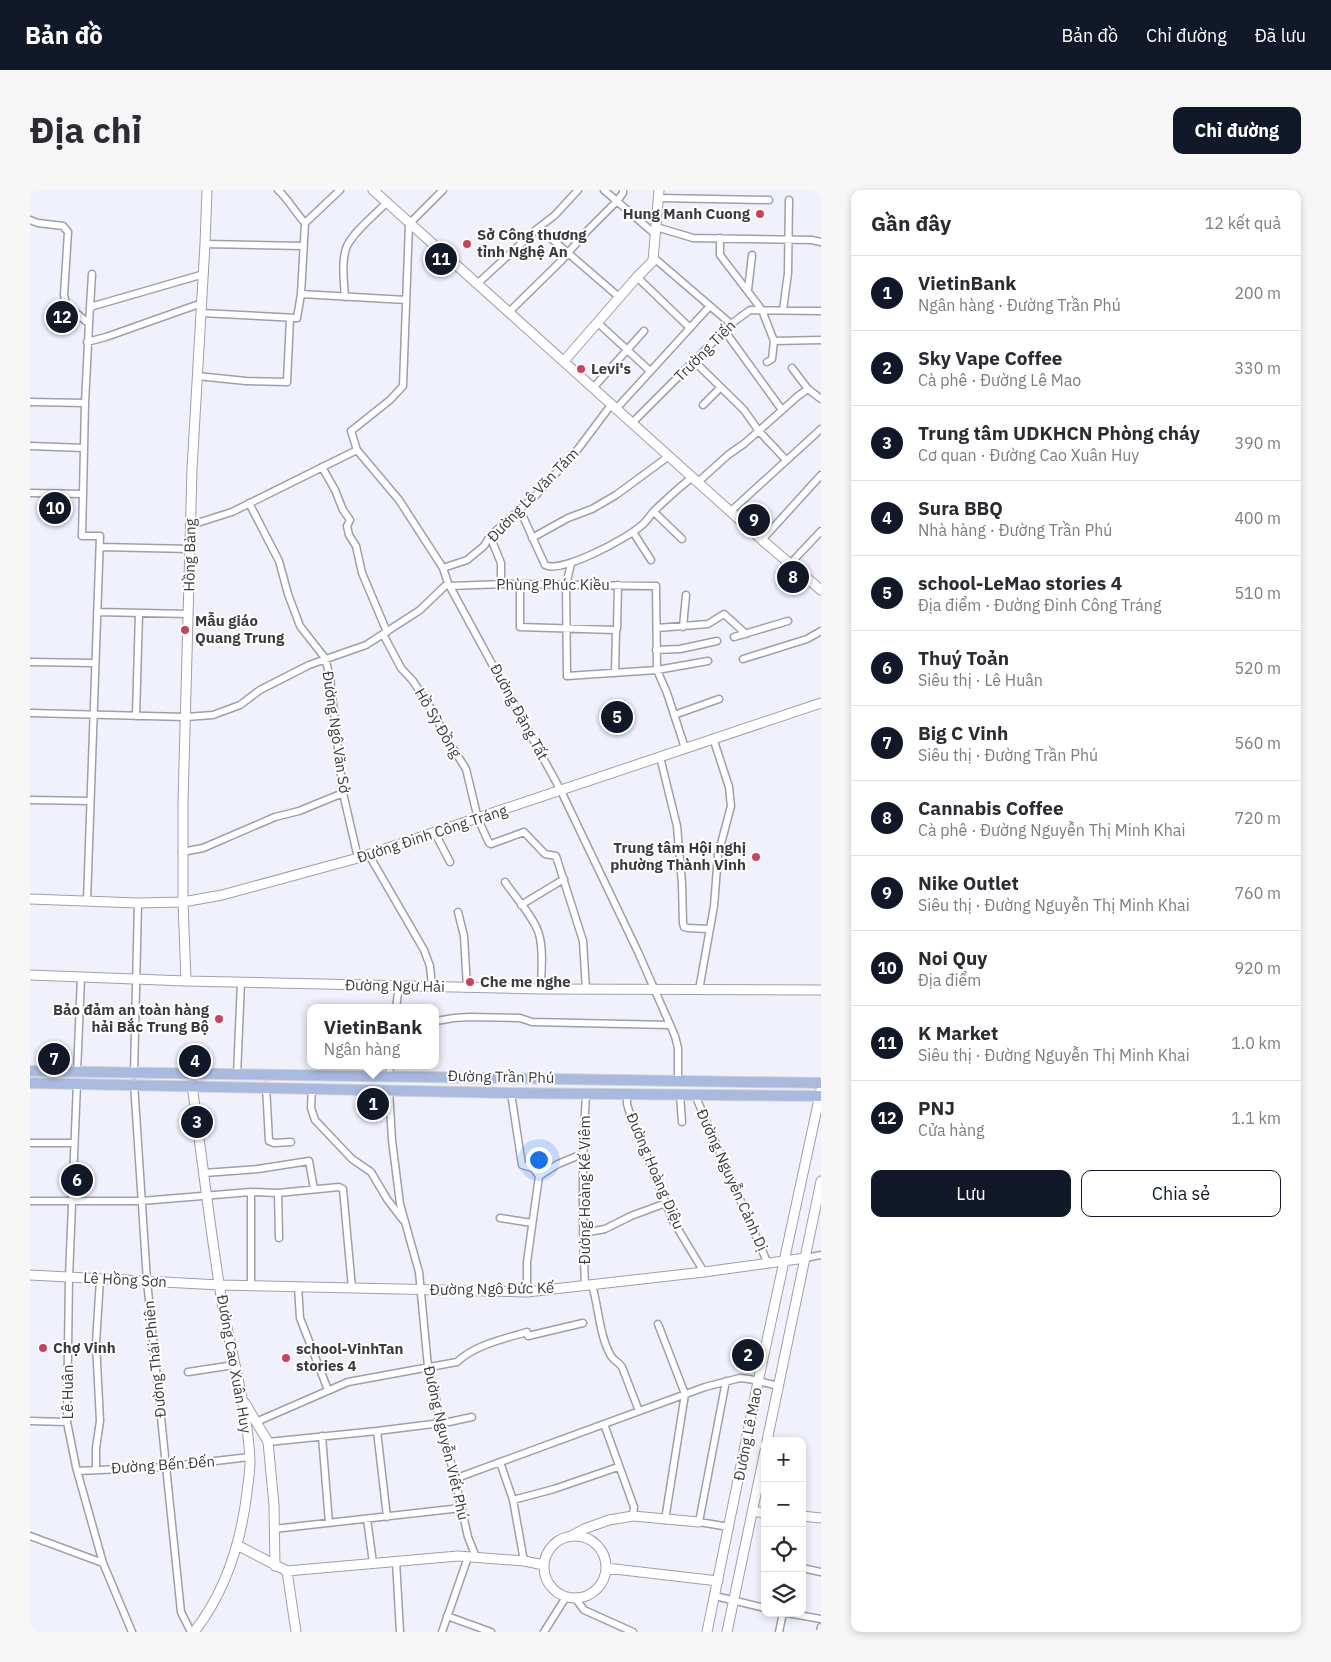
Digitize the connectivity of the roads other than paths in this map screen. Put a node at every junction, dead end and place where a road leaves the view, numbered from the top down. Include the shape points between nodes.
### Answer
1 (207, 190) edge
2 (278, 190) edge
3 (340, 190) edge
4 (373, 190) edge
5 (442, 190) edge
6 (577, 190) edge
7 (604, 190) edge
8 (623, 190) edge
9 (659, 194) edge
10 (769, 200) dead end
11 (789, 200) dead end
12 (617, 201) junction
13 (386, 203) junction
14 (30, 220) edge
15 (305, 223) junction
16 (409, 224) junction
17 (539, 228) junction
18 (656, 230) junction
19 (720, 238) junction
20 (788, 239) junction
21 (821, 242) edge
22 (205, 244) junction
23 (303, 246) junction
24 (568, 253) junction
25 (752, 255) dead end
26 (653, 256) junction
27 (92, 274) dead end
28 (204, 274) junction
29 (637, 277) junction
30 (477, 284) junction
31 (748, 290) junction
32 (301, 294) junction
33 (345, 297) junction
34 (619, 298) junction
35 (406, 300) junction
36 (710, 306) junction
37 (90, 307) junction
38 (201, 308) junction
39 (762, 310) junction
40 (783, 310) junction
41 (821, 311) edge
42 (509, 312) junction
43 (290, 318) junction
44 (597, 322) junction
45 (90, 324) junction
46 (730, 324) junction
47 (690, 328) junction
48 (724, 330) junction
49 (644, 331) dead end
50 (821, 340) edge
51 (774, 341) junction
52 (87, 342) junction
53 (627, 350) junction
54 (564, 361) junction
55 (694, 361) junction
56 (767, 362) dead end
57 (792, 368) dead end
58 (650, 371) junction
59 (197, 376) junction
60 (593, 388) junction
61 (720, 388) junction
62 (808, 389) junction
63 (821, 399) edge
64 (30, 402) edge
65 (86, 404) junction
66 (703, 405) dead end
67 (614, 407) junction
68 (782, 410) junction
69 (632, 423) junction
70 (758, 430) junction
71 (821, 430) edge
72 (30, 446) edge
73 (84, 448) junction
74 (357, 450) junction
75 (669, 456) junction
76 (786, 460) junction
77 (322, 467) junction
78 (821, 475) edge
79 (695, 480) junction
80 (30, 493) edge
81 (83, 494) junction
82 (249, 503) junction
83 (520, 510) junction
84 (731, 511) junction
85 (654, 512) junction
86 (192, 525) junction
87 (821, 531) edge
88 (633, 532) junction
89 (490, 536) junction
90 (532, 538) junction
91 (682, 539) dead end
92 (762, 540) junction
93 (100, 547) junction
94 (191, 549) junction
95 (651, 560) dead end
96 (571, 564) junction
97 (790, 564) junction
98 (443, 568) junction
99 (449, 584) junction
100 (501, 584) junction
101 (520, 585) junction
102 (566, 585) junction
103 (618, 585) junction
104 (821, 590) edge
105 (686, 594) dead end
106 (97, 612) junction
107 (139, 613) junction
108 (189, 614) junction
109 (788, 621) dead end
110 (683, 627) junction
111 (566, 628) junction
112 (657, 628) junction
113 (616, 630) junction
114 (821, 631) edge
115 (385, 633) junction
116 (746, 634) junction
117 (734, 638) dead end
118 (717, 641) dead end
119 (656, 650) junction
120 (325, 658) junction
121 (743, 659) dead end
122 (708, 661) dead end
123 (30, 662) edge
124 (95, 663) junction
125 (657, 670) junction
126 (615, 673) junction
127 (719, 699) dead end
128 (821, 703) edge
129 (30, 713) edge
130 (93, 715) junction
131 (674, 715) junction
132 (136, 716) junction
133 (186, 717) junction
134 (714, 738) junction
135 (685, 748) junction
136 (660, 757) junction
137 (561, 791) junction
138 (343, 793) junction
139 (30, 800) edge
140 (90, 801) junction
141 (478, 819) junction
142 (435, 833) junction
143 (182, 852) junction
144 (369, 855) junction
145 (358, 858) junction
146 (450, 862) dead end
147 (564, 879) junction
148 (505, 882) dead end
149 (30, 899) edge
150 (87, 901) junction
151 (182, 902) junction
152 (138, 903) junction
153 (521, 905) junction
154 (458, 912) dead end
155 (709, 930) junction
156 (30, 975) edge
157 (82, 978) junction
158 (137, 980) junction
159 (186, 981) junction
160 (241, 982) junction
161 (399, 986) junction
162 (432, 987) junction
163 (467, 988) junction
164 (541, 989) junction
165 (586, 990) junction
166 (655, 990) junction
167 (699, 990) junction
168 (821, 990) edge
169 (397, 1004) edge
170 (439, 1021) edge
171 (670, 1025) junction
172 (390, 1069) edge
173 (30, 1071) edge
174 (237, 1075) junction
175 (389, 1077) junction
176 (77, 1078) junction
177 (134, 1079) junction
178 (510, 1079) junction
179 (192, 1080) junction
180 (604, 1080) junction
181 (678, 1081) junction
182 (30, 1082) edge
183 (821, 1082) edge
184 (266, 1086) junction
185 (312, 1088) junction
186 (389, 1090) junction
187 (511, 1092) junction
188 (586, 1094) junction
189 (604, 1094) junction
190 (628, 1094) junction
191 (821, 1094) edge
192 (680, 1096) junction
193 (695, 1096) junction
194 (682, 1122) dead end
195 (291, 1142) dead end
196 (30, 1143) edge
197 (74, 1143) junction
198 (582, 1154) junction
199 (204, 1173) junction
200 (539, 1176) junction
201 (821, 1181) edge
202 (314, 1189) junction
203 (251, 1192) junction
204 (278, 1193) junction
205 (208, 1195) junction
206 (72, 1200) junction
207 (30, 1201) edge
208 (141, 1201) junction
209 (666, 1203) junction
210 (500, 1218) dead end
211 (405, 1222) junction
212 (532, 1223) junction
213 (583, 1233) junction
214 (278, 1238) dead end
215 (821, 1255) edge
216 (805, 1258) junction
217 (785, 1261) junction
218 (768, 1264) junction
219 (704, 1272) junction
220 (30, 1275) edge
221 (69, 1278) junction
222 (100, 1279) junction
223 (147, 1281) junction
224 (220, 1285) junction
225 (588, 1285) junction
226 (251, 1286) junction
227 (298, 1286) junction
228 (352, 1288) junction
229 (421, 1290) junction
230 (527, 1292) junction
231 (583, 1323) dead end
232 (658, 1324) dead end
233 (234, 1365) junction
234 (428, 1367) junction
235 (188, 1372) dead end
236 (726, 1381) junction
237 (758, 1382) junction
238 (779, 1386) junction
239 (328, 1390) junction
240 (685, 1394) junction
241 (242, 1399) junction
242 (639, 1411) junction
243 (472, 1417) dead end
244 (30, 1421) edge
245 (67, 1422) junction
246 (256, 1422) junction
247 (439, 1423) junction
248 (604, 1424) junction
249 (378, 1431) junction
250 (322, 1436) junction
251 (768, 1437) edge
252 (268, 1442) junction
253 (249, 1458) junction
254 (500, 1462) junction
255 (165, 1467) junction
256 (618, 1467) junction
257 (96, 1470) junction
258 (761, 1470) edge
259 (78, 1471) junction
260 (454, 1479) junction
261 (513, 1500) junction
262 (461, 1508) junction
263 (752, 1512) junction
264 (761, 1513) edge
265 (633, 1516) junction
266 (387, 1517) junction
267 (821, 1518) edge
268 (367, 1519) junction
269 (806, 1519) edge
270 (665, 1520) junction
271 (699, 1522) junction
272 (330, 1523) junction
273 (729, 1527) junction
274 (274, 1529) junction
275 (30, 1536) edge
276 (568, 1537) junction
277 (237, 1545) junction
278 (472, 1557) junction
279 (524, 1560) junction
280 (396, 1561) junction
281 (104, 1563) junction
282 (373, 1563) junction
283 (544, 1565) junction
284 (275, 1566) junction
285 (606, 1568) junction
286 (806, 1569) edge
287 (287, 1571) junction
288 (821, 1572) edge
289 (718, 1581) junction
290 (715, 1596) junction
291 (566, 1597) junction
292 (576, 1598) junction
293 (733, 1601) junction
294 (761, 1607) edge
295 (447, 1616) junction
296 (806, 1616) edge
297 (782, 1617) edge
298 (821, 1619) edge
299 (821, 1627) edge
300 (132, 1632) edge
301 (193, 1632) edge
302 (296, 1632) edge
303 (400, 1632) edge
304 (442, 1632) edge
305 (491, 1632) edge
306 (544, 1632) edge
307 (633, 1632) edge
308 (707, 1632) edge
309 (726, 1632) edge
310 (779, 1632) edge
311 (820, 1632) edge

1 - 22 street, Hồng Bàng
2 - 15 street
3 - 15 street
4 - 13 street
5 - 16 street
6 - 17 street via 555,216
7 - 12 street
8 - 12 street
9 - 10 street
9 - 18 street
11 - 20 street
12 - 18 street
12 - 24 street
13 - 16 street
13 - 33 street via 346,248
14 - 45 street via 63,226 68,232 66,304
15 - 23 street
16 - 30 street
16 - 35 street
17 - 24 street
17 - 30 street
18 - 19 street
18 - 26 street
19 - 20 street
19 - 31 street via 720,255
20 - 21 street
20 - 40 street
22 - 23 street
22 - 28 street, Hồng Bàng
23 - 32 street
24 - 34 street
24 - 42 street
25 - 31 street
26 - 29 street via 653,261
26 - 36 street
27 - 37 street
28 - 37 street
28 - 38 street, Hồng Bàng
29 - 34 street
29 - 47 street
30 - 42 street
31 - 39 street
32 - 33 street
32 - 43 street via 297,318
33 - 35 street
34 - 44 street
35 - 74 street via 402,386 390,400 351,431
36 - 46 street
36 - 47 street, Đường Lê Văn Tám
37 - 45 street
38 - 43 street
38 - 52 street
38 - 59 street, Hồng Bàng
39 - 40 street, Trường Tiến
39 - 46 street, Trường Tiến via 750,310
39 - 51 street
40 - 41 street, Trường Tiến
42 - 54 street
43 - 59 street via 287,382 246,382
44 - 53 street
44 - 54 street
45 - 52 street
46 - 48 street, Trường Tiến
47 - 58 street, Đường Lê Văn Tám
48 - 55 street, Trường Tiến
48 - 68 street
49 - 53 street
50 - 51 street
51 - 56 street via 772,359
52 - 65 street
53 - 58 street
53 - 60 street
54 - 60 street
55 - 61 street
55 - 69 street, Trường Tiến
57 - 62 street
58 - 67 street, Đường Lê Văn Tám
59 - 86 street, Hồng Bàng
60 - 67 street
61 - 66 street
61 - 70 street via 744,410
62 - 63 street
62 - 68 street
64 - 65 street
65 - 73 street
67 - 69 street
67 - 83 street, Đường Lê Văn Tám
68 - 70 street
69 - 75 street
70 - 76 street
70 - 79 street
71 - 76 street
72 - 73 street
73 - 81 street
74 - 77 street
74 - 98 street, Đường Đặng Tất via 399,500
75 - 79 street
75 - 90 street via 616,495
76 - 84 street
77 - 82 street
77 - 115 street, Hồ Sỹ Đồng via 350,520 347,526 349,536 356,546 362,573
78 - 92 street
79 - 84 street
79 - 85 street
80 - 81 street
81 - 93 street via 82,536 100,536
82 - 86 street
82 - 120 street, Đường Ngô Văn Sở via 279,561 300,626
83 - 89 street, Đường Lê Văn Tám
83 - 90 street
84 - 92 street
85 - 88 street
85 - 91 street
86 - 94 street, Hồng Bàng
87 - 97 street
88 - 95 street
88 - 96 street
89 - 98 street, Đường Lê Văn Tám via 484,546 467,560
89 - 100 street via 500,563
90 - 96 street via 549,568
92 - 97 street
93 - 94 street
93 - 106 street
94 - 108 street, Hồng Bàng
96 - 102 street
97 - 104 street
98 - 99 street, Đường Đặng Tất
99 - 100 street, Phùng Phúc Kiều
99 - 115 street via 420,610
99 - 137 street, Đường Đặng Tất
100 - 101 street, Phùng Phúc Kiều
101 - 102 street, Phùng Phúc Kiều
101 - 111 street via 520,627
102 - 103 street, Phùng Phúc Kiều
102 - 111 street
103 - 112 street, Phùng Phúc Kiều via 656,586
103 - 113 street
105 - 110 street
106 - 107 street
106 - 124 street
107 - 108 street
107 - 132 street
108 - 133 street, Hồng Bàng
109 - 116 street
110 - 112 street
110 - 116 street via 708,624 724,614
111 - 113 street
111 - 126 street via 567,676
112 - 119 street
113 - 126 street
114 - 121 street via 807,640
115 - 120 street via 366,645
115 - 141 street, Hồ Sỹ Đồng via 401,668 437,718 466,770
116 - 117 street
118 - 119 street via 680,649
119 - 125 street
120 - 133 street via 260,690 240,705 213,715
120 - 138 street, Đường Ngô Văn Sở
122 - 125 street
123 - 124 street
124 - 130 street
125 - 126 street
125 - 131 street
127 - 131 street
128 - 134 street, Đường Đinh Công Tráng
129 - 130 street
130 - 132 street
130 - 140 street
131 - 135 street
132 - 133 street
133 - 143 street, Hồng Bàng
134 - 135 street, Đường Đinh Công Tráng
134 - 155 street via 731,806 718,855
135 - 136 street, Đường Đinh Công Tráng
136 - 137 street, Đường Đinh Công Tráng
136 - 155 street via 677,826 684,927
137 - 141 street, Đường Đinh Công Tráng
137 - 166 street, Đường Đặng Tất
138 - 143 street via 275,817 203,848
138 - 145 street, Đường Ngô Văn Sở
139 - 140 street
140 - 150 street
141 - 142 street, Đường Đinh Công Tráng
141 - 147 street, Hồ Sỹ Đồng via 490,844 525,832 545,854 556,856
142 - 144 street, Đường Đinh Công Tráng
142 - 146 street
143 - 151 street, Hồng Bàng
144 - 145 street, Đường Đinh Công Tráng
144 - 162 street via 424,950
145 - 151 street, Đường Đinh Công Tráng via 222,895
147 - 153 street
147 - 165 street via 583,941
148 - 153 street
149 - 150 street, Đường Đinh Công Tráng
150 - 152 street, Đường Đinh Công Tráng
151 - 152 street, Đường Đinh Công Tráng
151 - 159 street, Hồng Bàng
152 - 158 street, Đường Thái Phiên
153 - 164 street via 537,929 540,941
154 - 163 street via 464,936
155 - 167 street
156 - 157 street, Đường Ngư Hải
157 - 158 street, Đường Ngư Hải
157 - 176 street, Lê Huân
158 - 159 street, Đường Ngư Hải
158 - 177 street, Đường Thái Phiên
159 - 160 street, Đường Ngư Hải
160 - 161 street, Đường Ngư Hải
160 - 174 street
161 - 162 street, Đường Ngư Hải
161 - 169 street
162 - 163 street, Đường Ngư Hải
163 - 164 street, Đường Ngư Hải
164 - 165 street, Đường Ngư Hải
165 - 166 street, Đường Ngư Hải
166 - 167 street, Đường Ngư Hải
166 - 171 street, Đường Đặng Tất
167 - 168 street, Đường Ngư Hải
170 - 171 street via 520,1018 532,1022
171 - 181 street, Đường Đặng Tất via 677,1040
172 - 175 street
173 - 176 main road, Đường Trần Phú
174 - 175 main road, Đường Trần Phú
174 - 179 main road, Đường Trần Phú
175 - 178 main road, Đường Trần Phú
175 - 186 main road
176 - 177 main road, Đường Trần Phú
176 - 182 main road, Đường Trần Phú
176 - 197 street, Lê Huân
177 - 179 main road, Đường Trần Phú
177 - 208 street, Đường Thái Phiên
178 - 180 main road, Đường Trần Phú
178 - 187 main road
179 - 184 main road, Đường Trần Phú
179 - 199 street, Đường Cao Xuân Huy
180 - 181 main road, Đường Trần Phú
180 - 189 main road
181 - 183 main road, Đường Trần Phú
184 - 185 main road, Đường Trần Phú
184 - 195 street via 268,1141 274,1144
185 - 186 main road, Đường Trần Phú
185 - 211 street via 311,1108 315,1120 352,1159 372,1172 387,1200
186 - 187 main road, Đường Trần Phú
186 - 211 street, Đường Nguyễn Viết Phú via 392,1140
187 - 188 main road, Đường Trần Phú
187 - 200 street via 522,1165 535,1169
188 - 189 main road, Đường Trần Phú
188 - 198 street, Đường Hoàng Kế Viêm
189 - 190 main road, Đường Trần Phú
190 - 192 main road, Đường Trần Phú
190 - 209 street, Đường Hoàng Diệu via 630,1114
191 - 193 main road, Đường Trần Phú
191 - 217 street, Đường Lê Mao
192 - 193 main road, Đường Trần Phú
192 - 194 street
193 - 218 street, Đường Nguyễn Cảnh Dị
196 - 197 street
197 - 206 street, Lê Huân
198 - 200 street
198 - 213 street, Đường Hoàng Kế Viêm
199 - 202 street via 258,1170 309,1161
199 - 205 street, Đường Cao Xuân Huy
200 - 212 street
201 - 216 street, Đường Lê Mao
202 - 204 street
202 - 228 street via 343,1189
203 - 204 street
203 - 205 street
203 - 226 street
204 - 214 street
205 - 208 street
205 - 224 street, Đường Cao Xuân Huy
206 - 207 street
206 - 208 street
206 - 221 street, Lê Huân
208 - 223 street, Đường Thái Phiên
209 - 213 street via 605,1229
209 - 219 street, Đường Hoàng Diệu via 675,1225
210 - 212 street
211 - 229 street, Đường Nguyễn Viết Phú
212 - 230 street
213 - 225 street, Đường Hoàng Kế Viêm
215 - 216 street, Đường Ngô Đức Kế
216 - 217 street, Đường Ngô Đức Kế
216 - 238 street, Đường Lê Mao
217 - 218 street, Đường Ngô Đức Kế
217 - 237 street, Đường Lê Mao
218 - 219 street, Đường Ngô Đức Kế
219 - 225 street, Đường Ngô Đức Kế
220 - 221 street, Lê Hồng Sơn
221 - 222 street, Lê Hồng Sơn
221 - 245 street, Lê Huân
222 - 223 street, Lê Hồng Sơn
222 - 257 street via 96,1343 100,1421
223 - 224 street, Lê Hồng Sơn
223 - 255 street, Đường Thái Phiên
224 - 226 street, Đường Ngô Đức Kế
224 - 233 street, Đường Cao Xuân Huy
225 - 230 street, Đường Ngô Đức Kế
225 - 242 street, Đường Hoàng Kế Viêm via 612,1359 622,1367
226 - 227 street, Đường Ngô Đức Kế
227 - 228 street, Đường Ngô Đức Kế
227 - 239 street via 300,1318
228 - 229 street, Đường Ngô Đức Kế
229 - 230 street, Đường Ngô Đức Kế
229 - 234 street, Đường Nguyễn Viết Phú
231 - 234 street via 528,1336 527,1332 467,1353 457,1362
232 - 240 street
233 - 235 street
233 - 241 street, Đường Cao Xuân Huy
234 - 239 street via 348,1382
234 - 247 street, Đường Nguyễn Viết Phú
236 - 237 street via 740,1378
236 - 240 street
236 - 271 street
237 - 238 street
237 - 273 street, Đường Lê Mao
238 - 251 street, Đường Lê Mao
239 - 246 street
240 - 242 street
240 - 270 street
241 - 246 street
241 - 253 street, Đường Cao Xuân Huy
242 - 248 street
243 - 247 street
244 - 245 street
245 - 259 street, Lê Huân
246 - 252 street
247 - 249 street
247 - 260 street, Đường Nguyễn Viết Phú
248 - 254 street
248 - 256 street
249 - 250 street
249 - 266 street
250 - 252 street
250 - 272 street
252 - 274 street
253 - 255 street, Đường Bến Đến
253 - 277 street, Đường Cao Xuân Huy via 243,1521
254 - 260 street
254 - 261 street
255 - 257 street, Đường Bến Đến
255 - 301 street, Đường Thái Phiên via 181,1612
256 - 261 street via 554,1490
256 - 265 street via 634,1506
257 - 259 street, Đường Bến Đến
258 - 263 street, Đường Lê Mao
259 - 281 street, Lê Huân
260 - 262 street, Đường Nguyễn Viết Phú
261 - 279 street
262 - 266 street
262 - 278 street, Đường Nguyễn Viết Phú
263 - 264 street
263 - 293 street, Đường Lê Mao
265 - 270 street
265 - 276 street via 609,1520
266 - 268 street
267 - 269 street
268 - 272 street
268 - 282 street
270 - 271 street
271 - 273 street
272 - 274 street
273 - 289 street, Đường Lê Mao
274 - 284 street
275 - 281 street
276 - 283 street via 552,1547
276 - 285 street via 588,1539 596,1545 602,1552
277 - 284 street
277 - 301 street, Đường Cao Xuân Huy via 208,1614
278 - 279 street
278 - 280 street
278 - 295 street
279 - 283 street
280 - 282 street
280 - 303 street
281 - 300 street, Lê Huân
282 - 287 street
283 - 291 street via 549,1585
284 - 287 street
285 - 289 street
285 - 292 street via 596,1591
286 - 288 street
287 - 302 street
289 - 290 street, Đường Lê Mao
290 - 293 street
290 - 308 street, Đường Lê Mao
291 - 292 street
291 - 306 street
292 - 307 street via 584,1610
293 - 294 street
293 - 309 street, Đường Lê Mao
295 - 304 street
295 - 305 street
296 - 298 street
297 - 310 street
299 - 311 street

